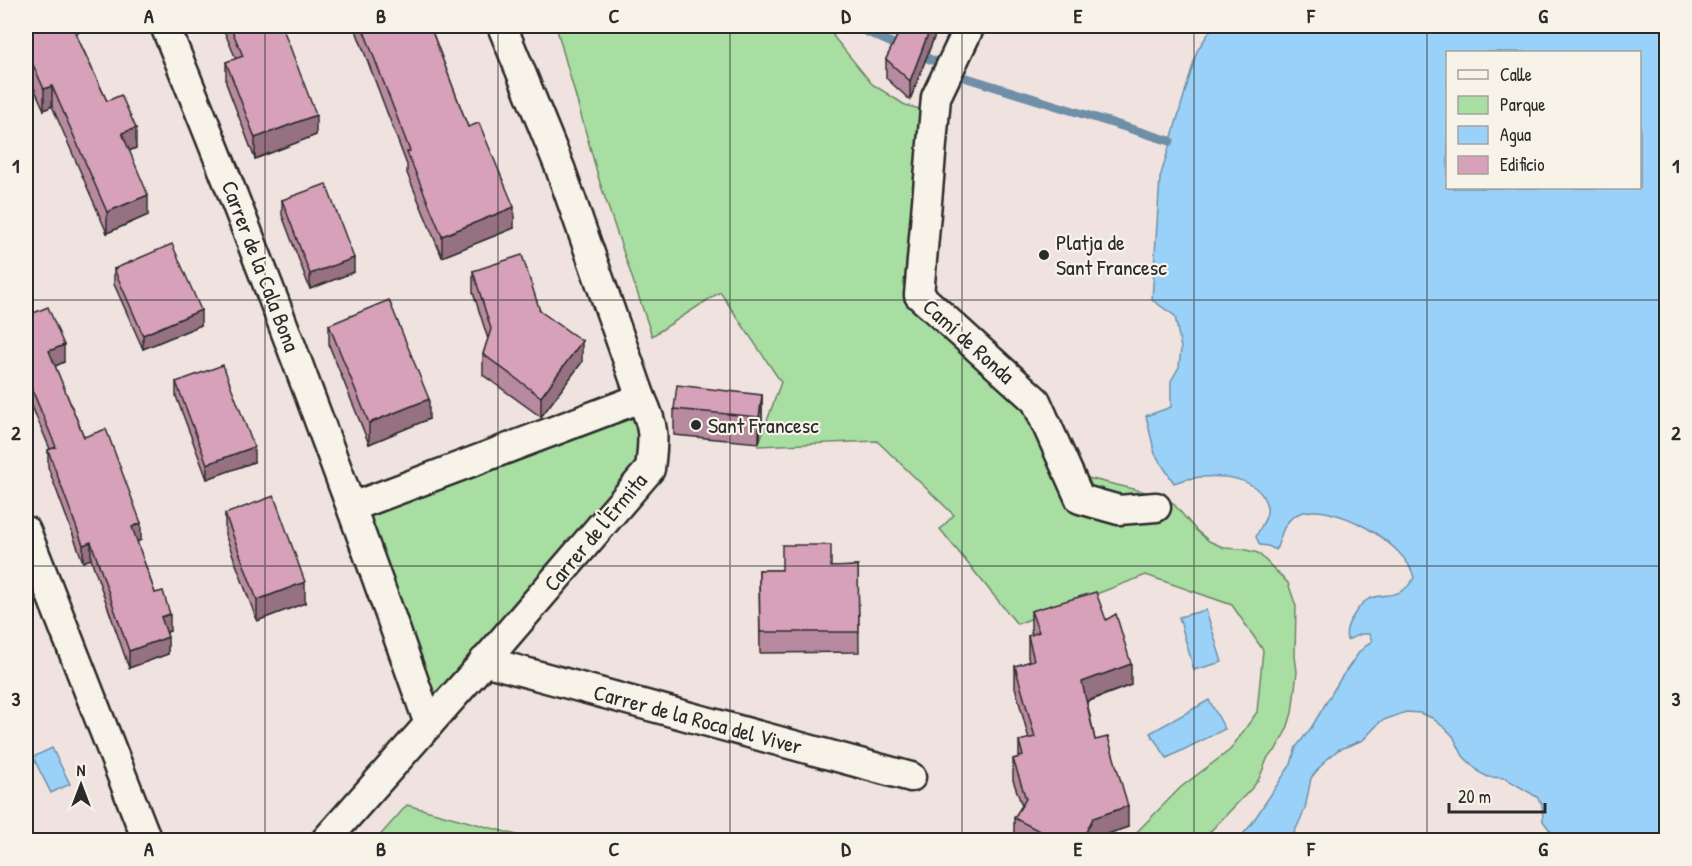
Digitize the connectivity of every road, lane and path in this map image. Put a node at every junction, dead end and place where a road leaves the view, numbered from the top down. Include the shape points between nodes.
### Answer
1 (165, 26) edge
2 (502, 26) edge
3 (970, 26) edge
4 (641, 398) junction
5 (352, 507) junction
6 (1156, 507) dead end
7 (26, 531) edge
8 (484, 661) junction
9 (429, 724) junction
10 (911, 777) dead end
11 (147, 840) edge
12 (326, 840) edge

1 - 5 street, Carrer de la Cala Bona via 222,162
2 - 4 street, Carrer de l'Ermita via 560,168
3 - 6 street, Camí de Ronda via 936,97 919,296 1036,401 1080,499 1119,510
4 - 5 street
4 - 8 street, Carrer de l'Ermita via 654,435 650,469
5 - 9 street, Carrer de la Cala Bona
7 - 11 street
8 - 9 street, Carrer de l'Ermita
8 - 10 street, Carrer de la Roca del Viver
9 - 12 street, Carrer de l'Ermita

